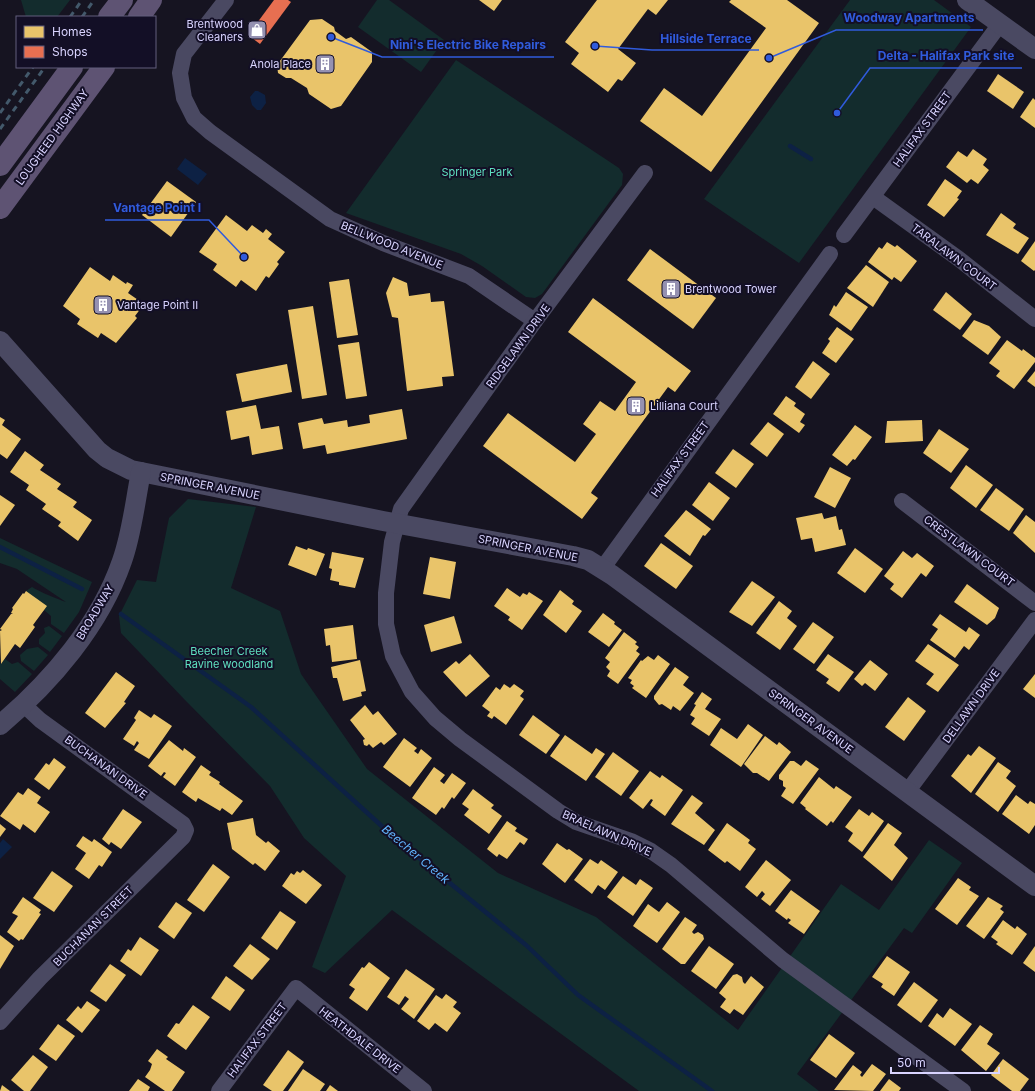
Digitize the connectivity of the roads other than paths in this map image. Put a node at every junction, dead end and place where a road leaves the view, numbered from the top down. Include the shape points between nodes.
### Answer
1 (122, 0) edge
2 (151, 0) edge
3 (226, 0) edge
4 (967, 0) edge
5 (110, 16) edge
6 (140, 16) edge
7 (1000, 24) junction
8 (1035, 49) edge
9 (71, 68) edge
10 (103, 68) edge
11 (0, 165) edge
12 (645, 172) dead end
13 (873, 196) junction
14 (0, 208) edge
15 (844, 235) dead end
16 (830, 254) dead end
17 (1035, 319) edge
18 (536, 321) junction
19 (0, 340) edge
20 (141, 472) junction
21 (902, 501) dead end
22 (397, 524) junction
23 (602, 569) junction
24 (1035, 603) edge
25 (1035, 620) edge
26 (24, 705) junction
27 (0, 725) edge
28 (907, 792) junction
29 (186, 830) joint
30 (1035, 886) edge
31 (296, 988) joint
32 (0, 1022) edge
33 (219, 1091) edge
34 (424, 1091) edge
35 (963, 1091) edge

1 - 5 main road
2 - 6 main road
3 - 18 street, BELLWOOD AVENUE via 184,54 180,73 184,98 194,118 330,219 383,243 469,276
4 - 7 street
7 - 8 street
7 - 13 street, HALIFAX STREET
9 - 11 main road
10 - 14 main road, LOUGHEED HIGHWAY
12 - 18 street, RIDGELAWN DRIVE
13 - 15 street, HALIFAX STREET
13 - 17 street, TARALAWN COURT
16 - 23 street, HALIFAX STREET
18 - 22 street, RIDGELAWN DRIVE via 404,504
19 - 20 street, SPRINGER AVENUE via 97,450 107,458
20 - 22 street, SPRINGER AVENUE
20 - 26 street, BROADWAY via 126,546 105,600 73,648
21 - 24 street, CRESTLAWN COURT
22 - 23 street, SPRINGER AVENUE via 573,556 588,560
22 - 35 street, BRAELAWN DRIVE via 392,542 386,592 386,624 393,656 412,692 435,718 558,811 576,822 632,841 671,865 783,960
23 - 28 street, SPRINGER AVENUE
25 - 28 street, DELLAWN DRIVE
26 - 27 street, BROADWAY
26 - 29 street, BUCHANAN DRIVE via 40,720 183,824
28 - 30 street, SPRINGER AVENUE
29 - 32 street, BUCHANAN STREET via 183,837 40,978
31 - 33 street, HALIFAX STREET
31 - 34 street, HEATHDALE DRIVE

